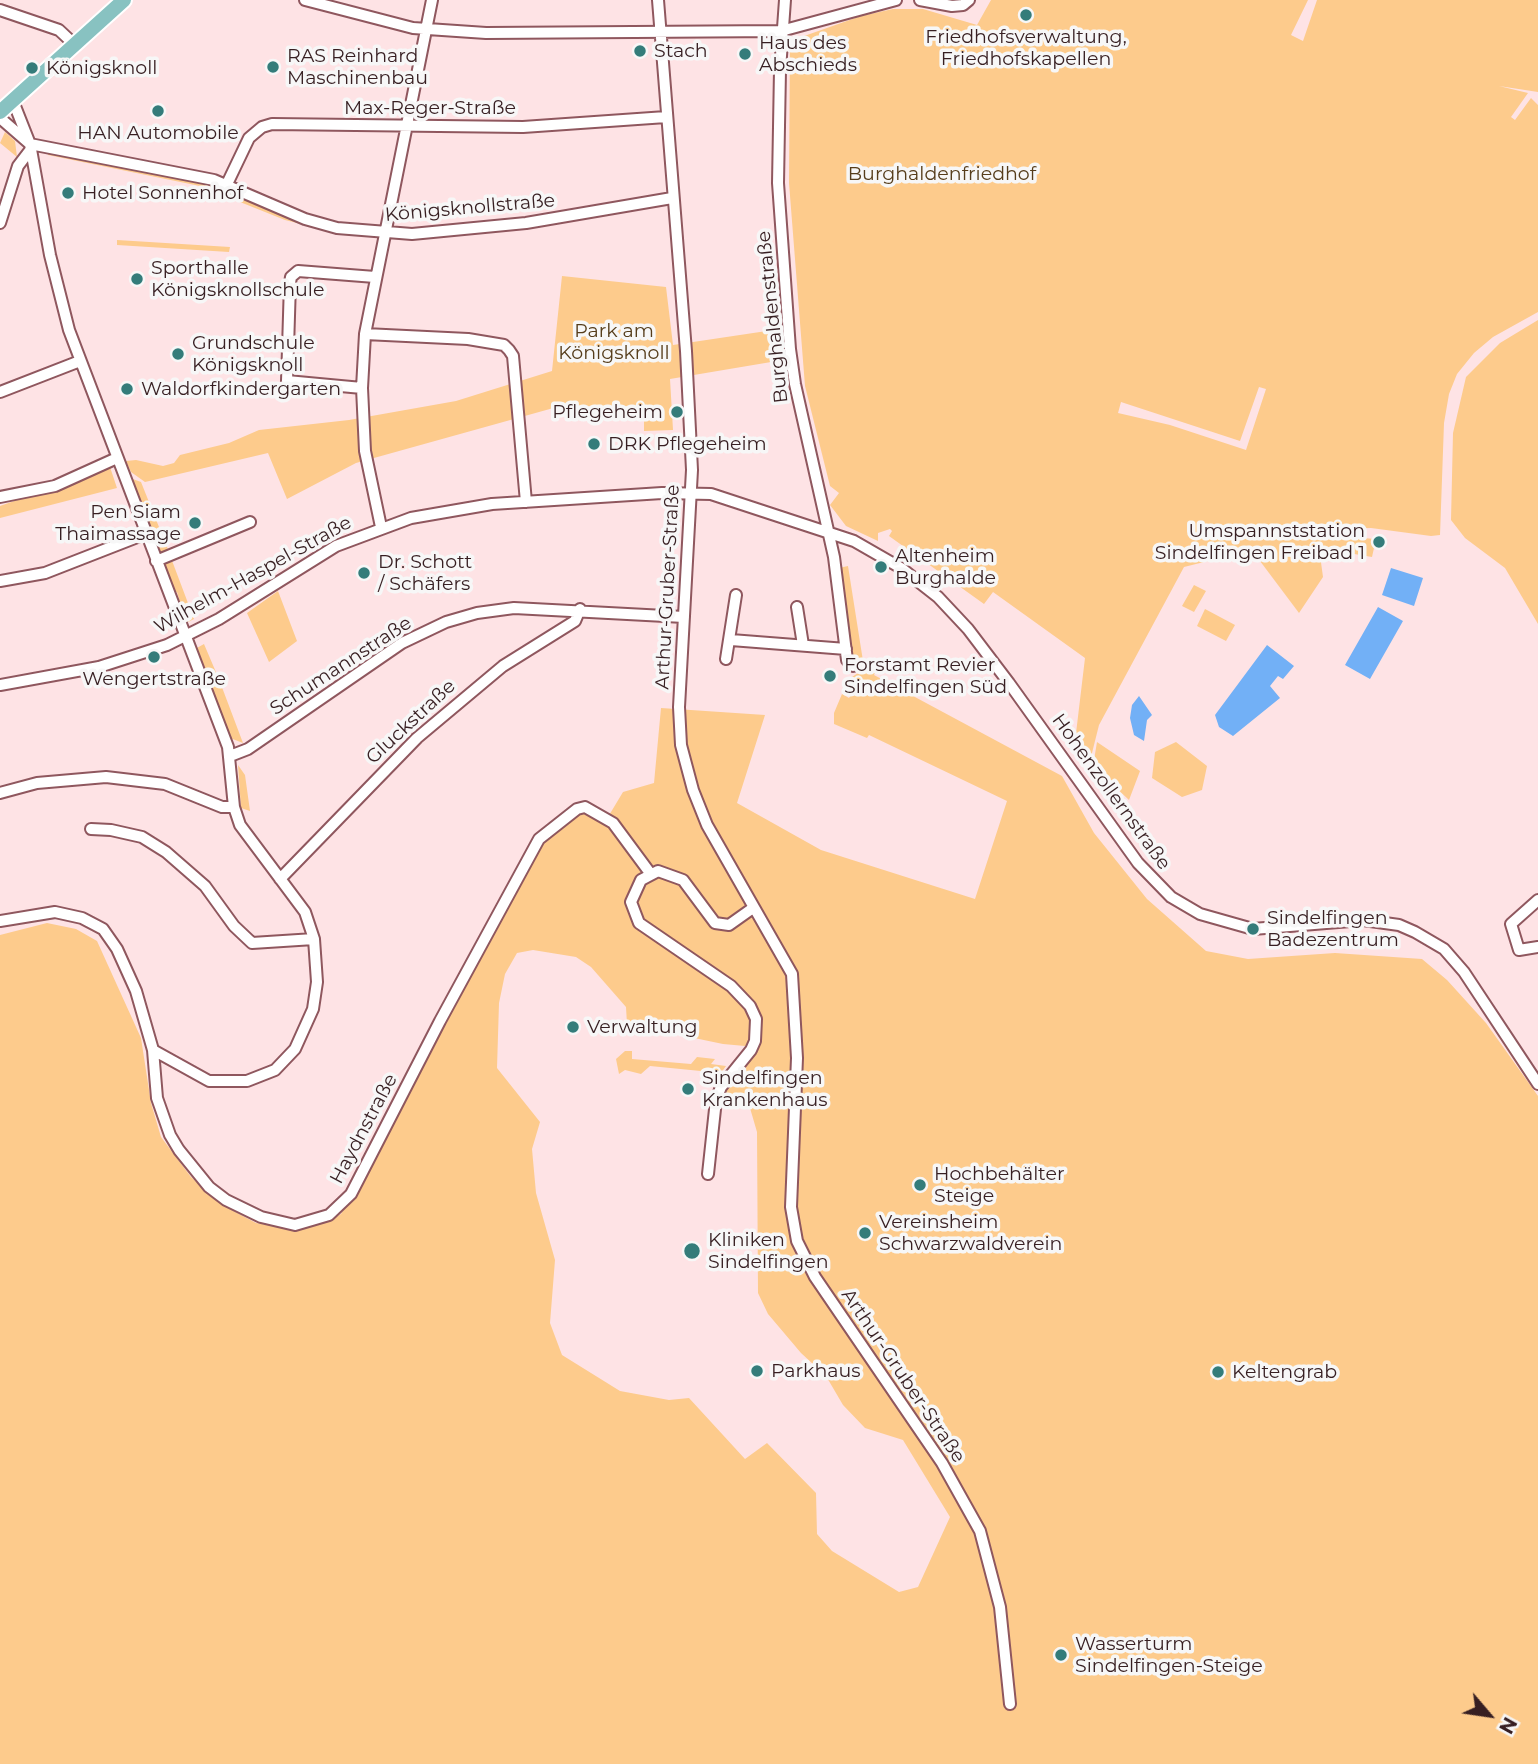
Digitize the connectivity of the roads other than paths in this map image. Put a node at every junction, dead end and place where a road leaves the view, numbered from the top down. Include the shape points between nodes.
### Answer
1 (124, 0) edge
2 (305, 0) edge
3 (432, 0) edge
4 (658, 0) edge
5 (785, 0) edge
6 (896, 0) edge
7 (920, 0) edge
8 (969, 0) edge
9 (0, 10) edge
10 (426, 30) junction
11 (660, 31) junction
12 (781, 31) junction
13 (75, 45) junction
14 (13, 101) junction
15 (0, 112) edge
16 (666, 117) junction
17 (0, 118) edge
18 (407, 126) junction
19 (31, 147) junction
20 (34, 169) junction
21 (227, 184) junction
22 (11, 191) junction
23 (672, 198) junction
24 (0, 223) edge
25 (385, 234) junction
26 (374, 277) junction
27 (365, 334) junction
28 (80, 361) junction
29 (362, 388) junction
30 (0, 392) edge
31 (117, 458) junction
32 (691, 493) junction
33 (0, 497) edge
34 (526, 502) junction
35 (250, 522) dead end
36 (381, 527) junction
37 (826, 530) junction
38 (145, 534) junction
39 (156, 561) junction
40 (0, 581) edge
41 (736, 594) dead end
42 (797, 607) dead end
43 (580, 609) junction
44 (684, 617) junction
45 (186, 637) junction
46 (731, 640) junction
47 (803, 645) junction
48 (846, 649) junction
49 (726, 659) dead end
50 (853, 666) dead end
51 (0, 685) edge
52 (230, 756) junction
53 (0, 793) edge
54 (234, 807) junction
55 (91, 829) dead end
56 (650, 873) junction
57 (280, 879) junction
58 (1538, 900) edge
59 (753, 908) junction
60 (0, 921) edge
61 (314, 939) junction
62 (1538, 947) edge
63 (153, 1050) junction
64 (1538, 1084) edge
65 (708, 1174) dead end
66 (1010, 1704) dead end

1 - 13 main road
2 - 10 street
3 - 10 street
4 - 11 street, Arthur-Gruber-Straße
5 - 12 street, Burghaldenstraße
6 - 12 street
7 - 8 street via 952,6
9 - 13 street via 59,30
10 - 11 street
10 - 18 street
11 - 12 street
11 - 16 street, Arthur-Gruber-Straße
12 - 37 street, Burghaldenstraße via 778,183 790,349
13 - 14 main road
14 - 15 main road
14 - 19 street
16 - 18 street, Max-Reger-Straße via 523,127
16 - 23 street, Arthur-Gruber-Straße
17 - 19 street
18 - 21 street, Max-Reger-Straße via 262,127 249,138
18 - 25 street
19 - 20 street
19 - 21 street, Königsknollstraße
19 - 22 street via 18,166
20 - 22 street
20 - 28 street via 56,284
21 - 25 street, Königsknollstraße via 305,219
22 - 24 street
23 - 25 street, Königsknollstraße via 526,223
23 - 32 street, Arthur-Gruber-Straße via 687,367
25 - 26 street
26 - 27 street
26 - 29 street via 298,271 290,283 287,381
27 - 29 street
27 - 34 street via 468,339 504,345 509,350
28 - 30 street
28 - 31 street
29 - 36 street via 369,478
31 - 33 street via 55,486
31 - 38 street
32 - 34 street, Wilhelm-Haspel-Straße
32 - 37 street, Hohenzollernstraße via 710,494
32 - 44 street, Arthur-Gruber-Straße
34 - 36 street, Wilhelm-Haspel-Straße via 470,506
35 - 39 street
36 - 45 street, Wilhelm-Haspel-Straße via 336,546
37 - 48 street, Burghaldenstraße
37 - 64 street, Hohenzollernstraße via 901,568 951,610 1009,682 1138,863 1171,897 1200,914 1253,929 1363,920 1415,932 1444,949 1464,972
38 - 39 street
38 - 40 street via 45,573
39 - 45 street
41 - 46 street
42 - 47 street
43 - 44 street, Schumannstraße
43 - 52 street, Schumannstraße via 477,613 422,632 248,749
43 - 57 street, Gluckstraße via 575,621 503,666 417,738
44 - 59 street, Arthur-Gruber-Straße via 681,745 707,825
45 - 51 street, Wilhelm-Haspel-Straße via 112,663
45 - 52 street
46 - 47 street
46 - 49 street
47 - 48 street
48 - 50 street, Burghaldenstraße
52 - 54 street
53 - 54 street via 46,782 106,777 165,784 222,807
54 - 57 street via 250,842
55 - 61 street via 142,837 166,852 205,886 252,943
56 - 59 street via 667,872 683,880 709,918 722,926 737,922
56 - 63 street, Haydnstraße via 613,823 585,807 577,808 539,839 351,1194 318,1220 295,1225 261,1217 209,1187 170,1135 157,1098
56 - 65 street via 632,895 639,923 731,986 756,1019 751,1051 716,1100
57 - 61 street via 305,912
58 - 62 street via 1511,924 1519,950
59 - 66 street, Arthur-Gruber-Straße via 788,963 794,988 796,1127 791,1207 797,1241 816,1277 942,1462 980,1531 1000,1607
60 - 63 street, Haydnstraße via 55,912 103,929 128,970
61 - 63 street via 317,982 313,1009 295,1049 275,1070 247,1081 209,1081

